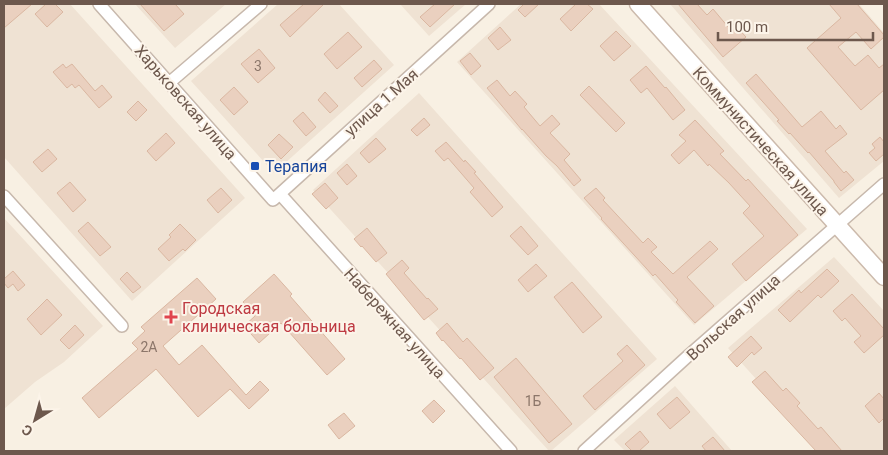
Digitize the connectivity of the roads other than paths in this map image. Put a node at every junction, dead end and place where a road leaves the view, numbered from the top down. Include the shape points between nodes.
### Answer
1 (99, 4) edge
2 (261, 4) edge
3 (489, 4) edge
4 (638, 4) edge
5 (170, 83) junction
6 (884, 184) edge
7 (4, 196) edge
8 (276, 197) junction
9 (836, 225) junction
10 (884, 277) edge
11 (122, 326) dead end
12 (592, 449) edge
13 (511, 451) edge

1 - 5 street, Харьковская улица
2 - 5 street
3 - 8 street, улица 1 Мая
4 - 9 main road, Коммунистическая улица
5 - 8 street, Харьковская улица
6 - 9 street, Вольская улица
7 - 11 street
8 - 13 street, Набережная улица
9 - 10 main road, Коммунистическая улица
9 - 12 street, Вольская улица via 682,362

